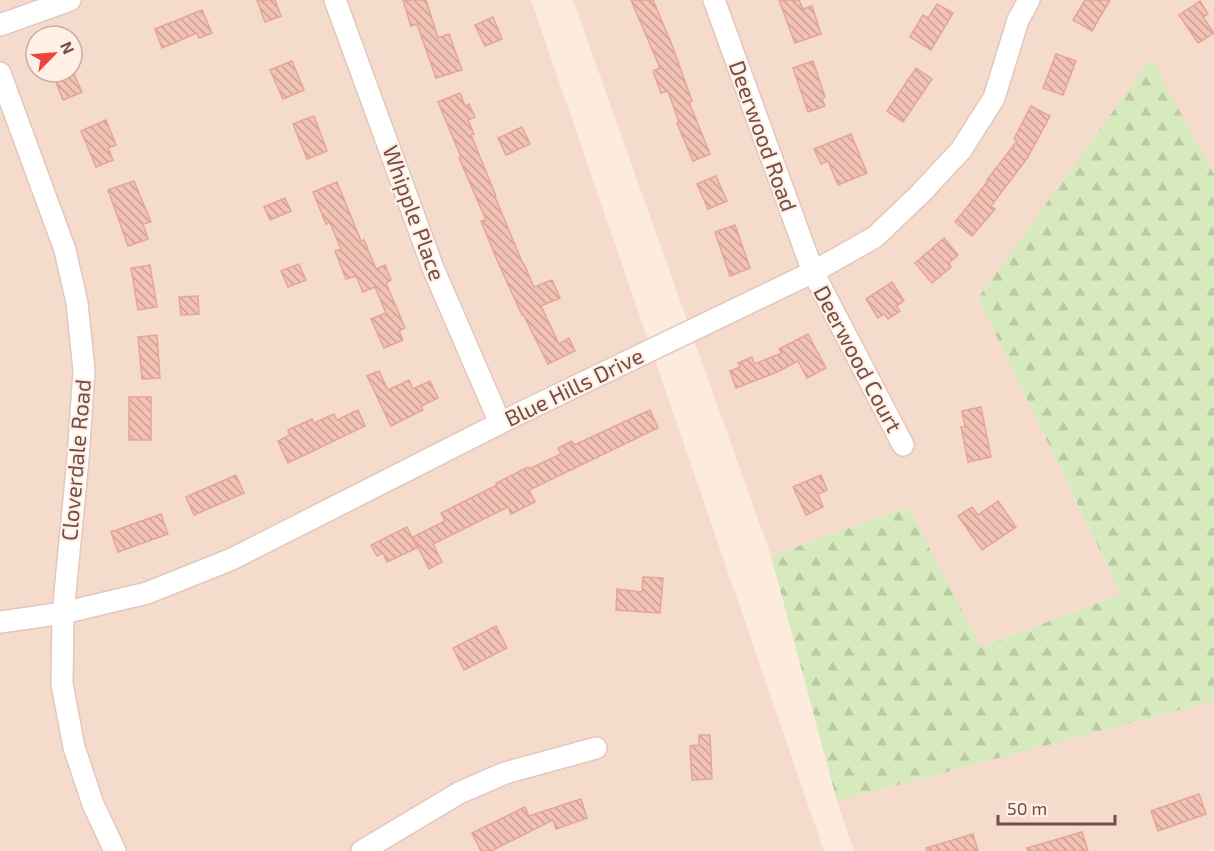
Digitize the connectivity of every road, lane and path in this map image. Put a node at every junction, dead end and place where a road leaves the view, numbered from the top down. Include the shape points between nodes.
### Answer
1 (70, 0) edge
2 (335, 0) edge
3 (714, 0) edge
4 (1029, 0) edge
5 (0, 25) edge
6 (0, 73) edge
7 (813, 272) junction
8 (500, 423) junction
9 (903, 445) dead end
10 (63, 613) junction
11 (0, 622) edge
12 (596, 748) dead end
13 (115, 851) edge
14 (362, 851) edge

1 - 5 street
2 - 8 street, Whipple Place via 433,268
3 - 7 street, Deerwood Road
4 - 7 street, Blue Hills Drive via 1018,20 994,98 961,150 875,237
6 - 10 street, Cloverdale Road via 65,250 77,303 84,370
7 - 8 street, Blue Hills Drive
7 - 9 street, Deerwood Court
8 - 10 street, Blue Hills Drive via 232,559 147,592
10 - 11 street, Blue Hills Drive
10 - 13 street, Cloverdale Road via 62,684 74,747 93,804
12 - 14 street via 505,773 459,793

